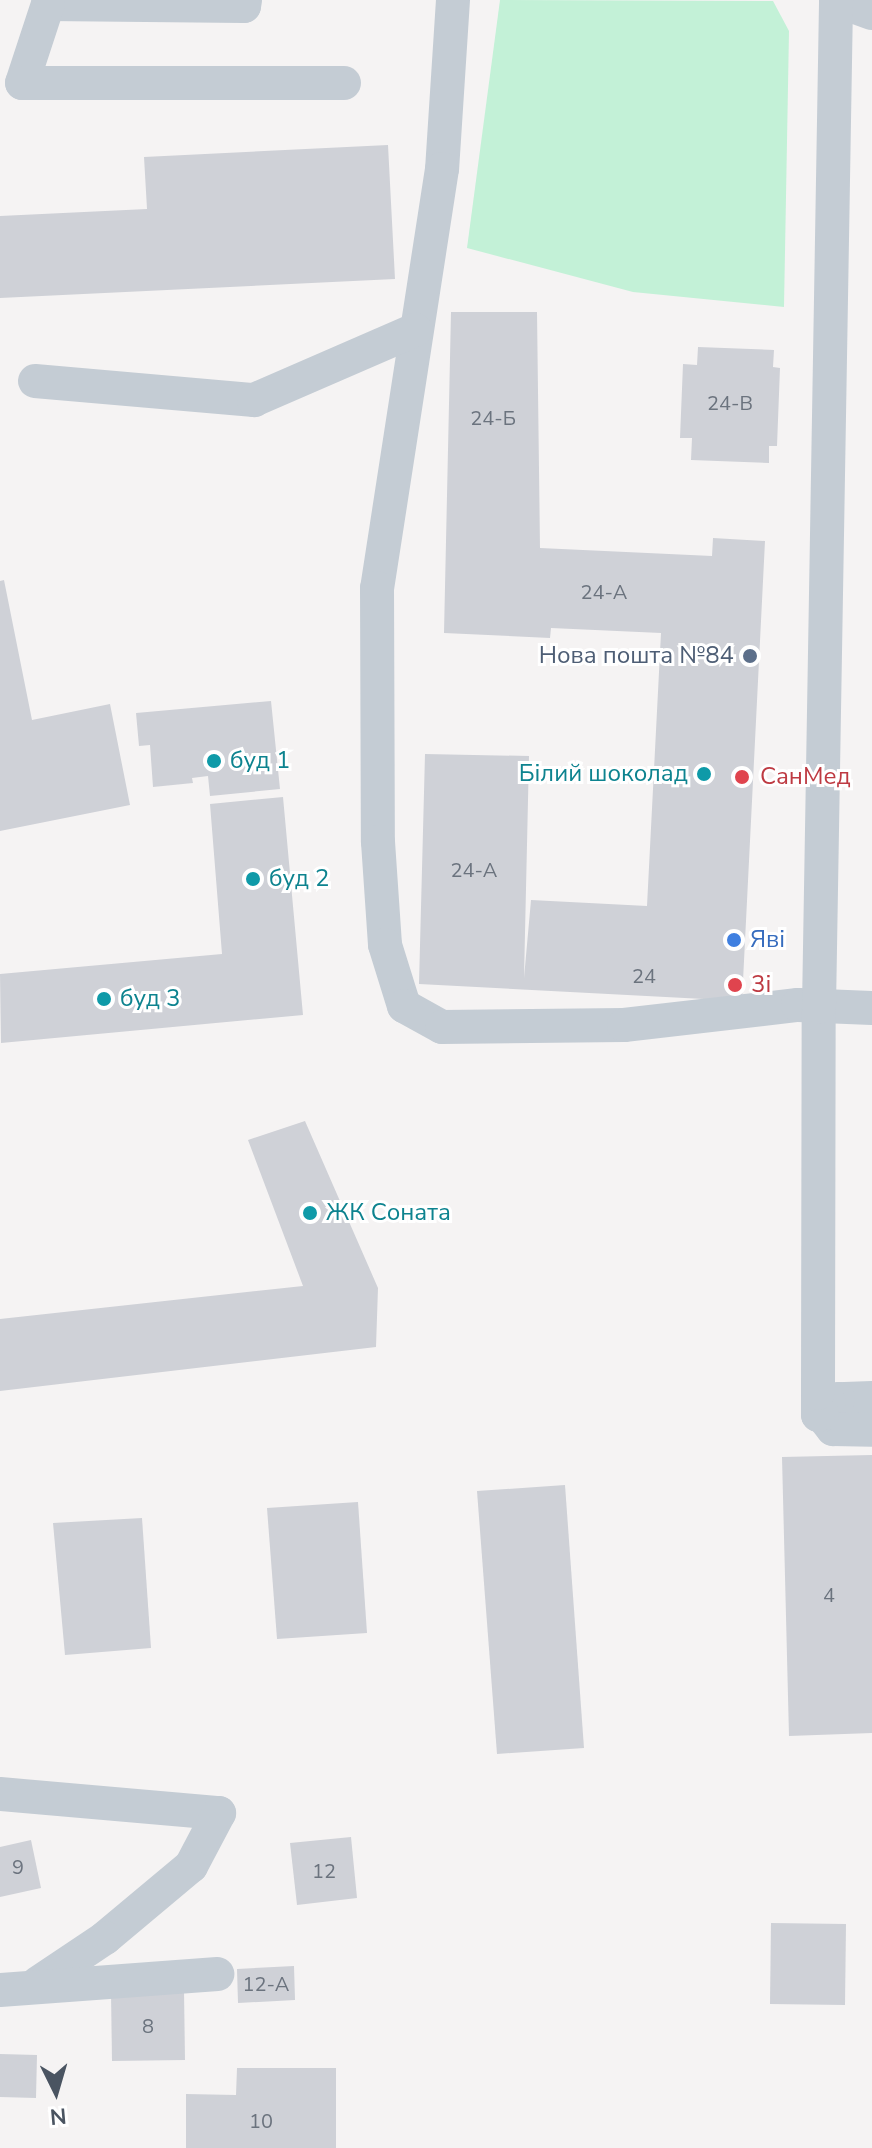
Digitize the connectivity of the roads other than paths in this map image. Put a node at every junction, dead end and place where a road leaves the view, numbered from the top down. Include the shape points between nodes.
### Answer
1 (245, 0) edge
2 (453, 0) edge
3 (836, 0) edge
4 (872, 13) edge
5 (344, 83) dead end
6 (415, 330) junction
7 (35, 381) dead end
8 (819, 1007) junction
9 (872, 1008) edge
10 (872, 1398) edge
11 (822, 1415) junction
12 (872, 1430) edge
13 (0, 1794) edge
14 (217, 1974) dead end
15 (38, 1983) junction
16 (0, 1990) edge

1 - 5 street via 244,6 48,4 22,83
2 - 6 street via 442,169
3 - 4 street
3 - 8 street
6 - 7 street via 254,400
6 - 8 street via 377,588 378,842 385,945 404,1006 442,1027 624,1025
8 - 9 street
8 - 11 street
10 - 11 street via 829,1402
11 - 12 street via 833,1429
13 - 15 street via 219,1813 191,1866 105,1938
14 - 15 street
15 - 16 street

